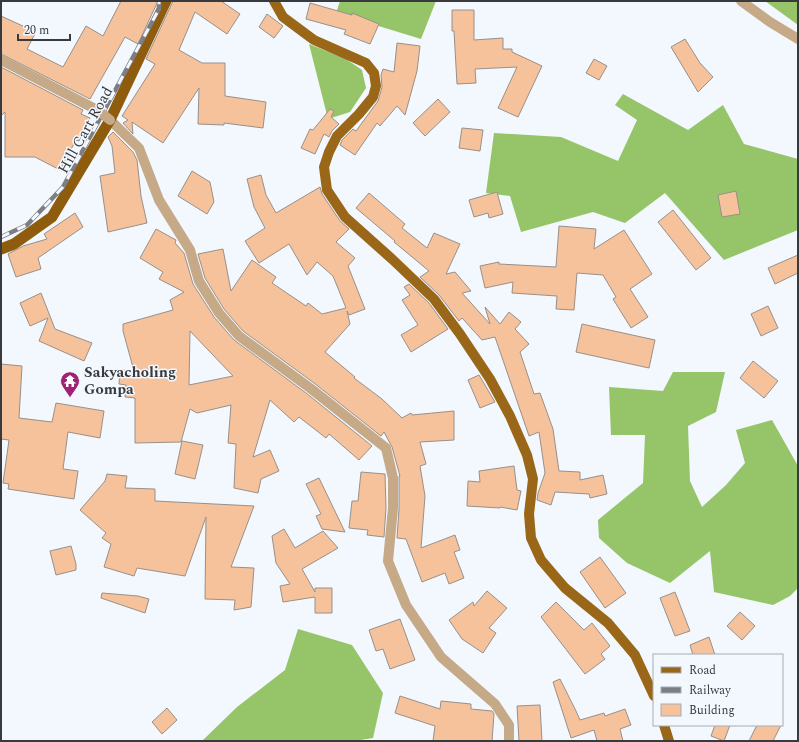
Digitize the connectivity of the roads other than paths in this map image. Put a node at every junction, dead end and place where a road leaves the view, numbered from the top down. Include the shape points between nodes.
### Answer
1 (166, 1) edge
2 (274, 1) edge
3 (741, 1) edge
4 (798, 39) edge
5 (1, 60) edge
6 (110, 120) junction
7 (1, 249) edge
8 (653, 694) edge
9 (664, 726) edge
10 (509, 741) edge
11 (669, 741) edge

1 - 6 highway, Hill Cart Road
2 - 8 main road via 283,16 314,40 366,63 374,73 376,86 373,97 337,136 329,152 324,167 327,190 345,218 434,299 490,379 528,455 532,479 529,514 531,538 541,560 565,588 608,623 635,655
3 - 4 street
5 - 6 street, bridge
6 - 7 highway, Hill Cart Road via 52,218 14,244
6 - 10 street via 139,148 159,200 190,250 199,281 219,313 239,336 386,448 393,478 388,561 406,605 441,657 495,704 509,725
9 - 11 main road

